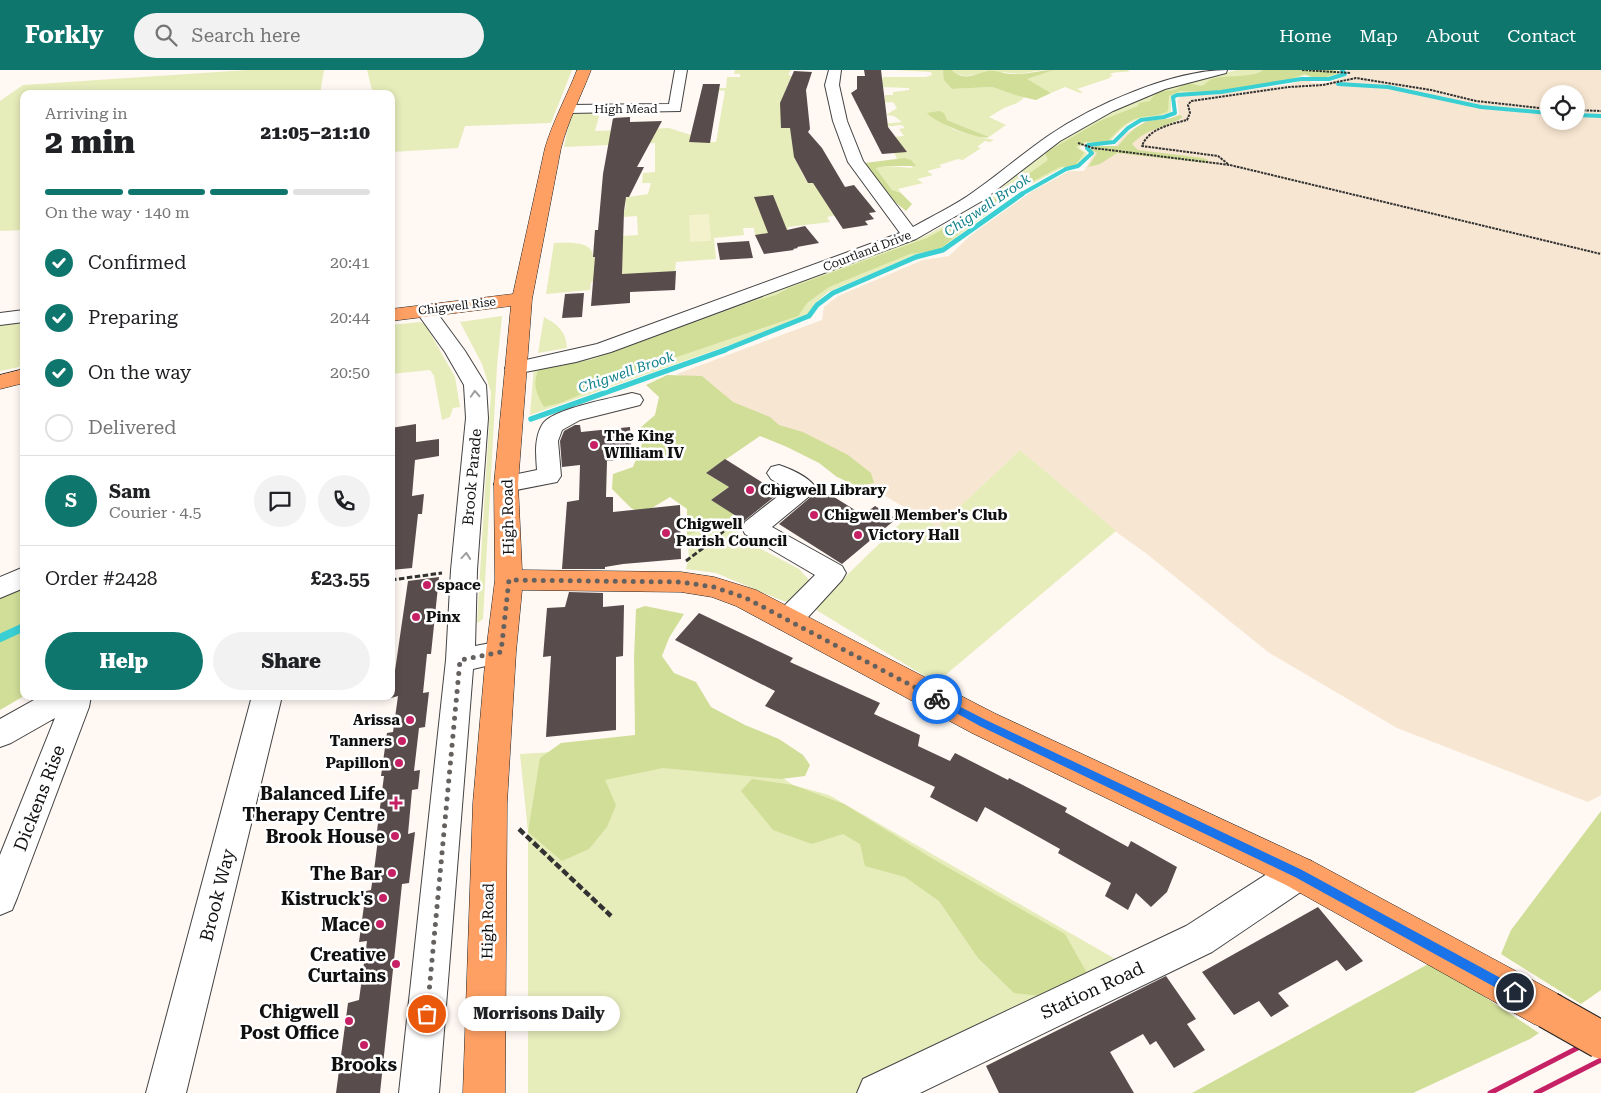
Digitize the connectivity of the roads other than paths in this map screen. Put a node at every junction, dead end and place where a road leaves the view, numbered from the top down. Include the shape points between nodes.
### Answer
1 (584, 70) edge
2 (681, 70) edge
3 (835, 70) edge
4 (1221, 70) edge
5 (1194, 72) edge
6 (569, 109) junction
7 (910, 235) junction
8 (522, 298) junction
9 (425, 310) junction
10 (395, 314) edge
11 (20, 316) edge
12 (0, 319) edge
13 (515, 368) junction
14 (20, 377) edge
15 (0, 382) edge
16 (632, 400) dead end
17 (779, 473) dead end
18 (506, 484) junction
19 (20, 579) edge
20 (509, 580) junction
21 (0, 588) edge
22 (788, 620) junction
23 (501, 652) junction
24 (460, 660) junction
25 (60, 700) edge
26 (75, 700) edge
27 (266, 700) edge
28 (0, 734) edge
29 (1298, 873) junction
30 (0, 898) edge
31 (1601, 1040) edge
32 (475, 1090) edge
33 (166, 1093) edge
34 (419, 1093) edge
35 (877, 1093) edge

1 - 6 main road, High Road
2 - 6 street, High Mead via 675,108
3 - 7 street via 832,85 840,122 856,162
4 - 5 street, Courtland Drive
5 - 7 street, Courtland Drive via 1108,108 1055,138 976,198
6 - 8 main road, High Road via 559,126 553,148
7 - 13 street, Courtland Drive via 604,348
8 - 9 main road, Chigwell Rise
8 - 13 main road, High Road
9 - 10 main road, Chigwell Rise
24 -> 9 street, Brook Parade via 476,418 475,385
11 - 12 street
13 - 18 main road, High Road
14 - 15 main road
16 - 18 street via 572,415 552,426 547,441 549,476
17 - 22 street via 804,488 754,528 833,573
18 - 20 main road, High Road
19 - 21 street
20 - 22 main road via 681,582 714,587 746,598
20 - 23 main road, High Road
22 - 29 main road via 983,723
23 - 24 street
23 - 32 main road, High Road
24 - 34 street, Brook Parade
25 - 28 street
26 - 30 street, Dickens Rise
27 - 33 street, Brook Way
29 - 31 main road, bridge
29 - 35 street, Station Road via 1199,939

